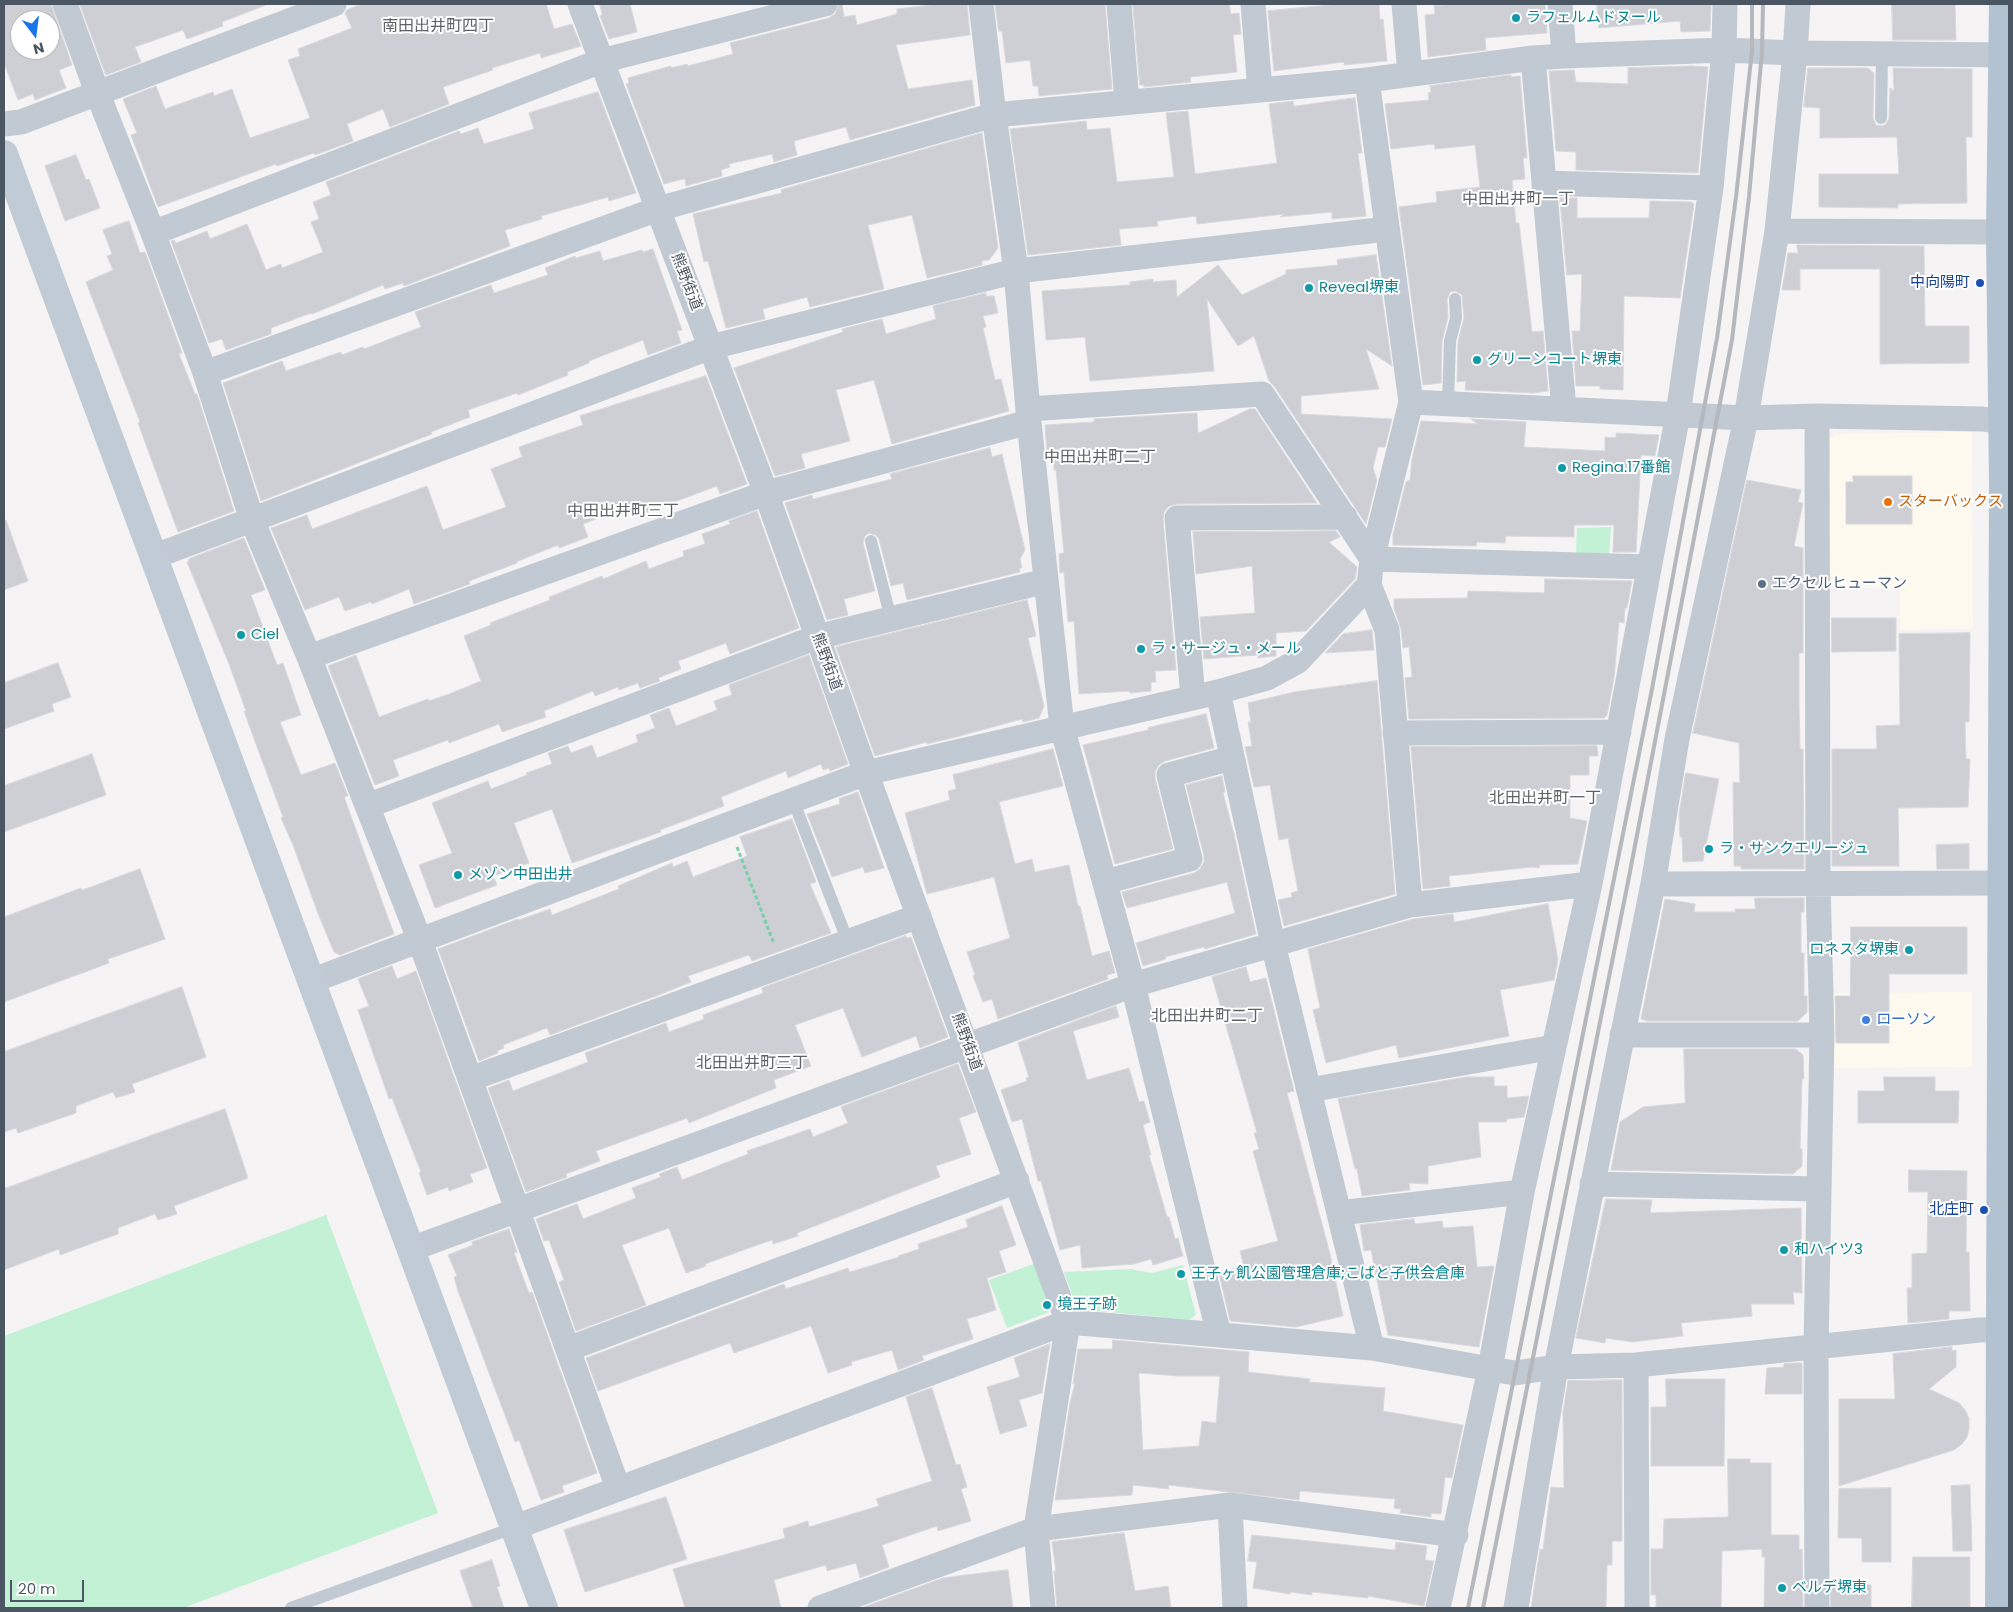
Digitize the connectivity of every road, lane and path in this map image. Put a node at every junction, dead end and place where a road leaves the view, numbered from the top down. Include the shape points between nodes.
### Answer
1 (65, 4) edge
2 (334, 4) edge
3 (580, 4) edge
4 (825, 4) edge
5 (981, 4) edge
6 (1119, 4) edge
7 (1253, 4) edge
8 (1404, 4) edge
9 (1560, 4) edge
10 (1725, 4) edge
11 (1798, 4) edge
12 (2003, 4) edge
13 (1724, 50) junction
14 (1795, 53) junction
15 (1882, 54) junction
16 (2006, 55) edge
17 (1564, 56) junction
18 (1533, 58) junction
19 (601, 61) junction
20 (1410, 74) junction
21 (1367, 80) junction
22 (1260, 90) junction
23 (97, 92) junction
24 (1127, 102) junction
25 (994, 115) junction
26 (1881, 118) dead end
27 (4, 124) edge
28 (4, 154) edge
29 (1544, 183) junction
30 (1711, 188) junction
31 (658, 209) junction
32 (1387, 230) junction
33 (1776, 231) junction
34 (2000, 232) junction
35 (153, 233) junction
36 (1016, 271) junction
37 (1455, 299) dead end
38 (711, 347) junction
39 (204, 372) junction
40 (1411, 402) junction
41 (1448, 404) junction
42 (1564, 409) junction
43 (1678, 414) junction
44 (1028, 415) junction
45 (1817, 416) junction
46 (1746, 418) junction
47 (2006, 422) edge
48 (766, 493) junction
49 (1345, 518) junction
50 (252, 520) junction
51 (871, 541) dead end
52 (152, 556) junction
53 (1372, 559) junction
54 (1650, 567) junction
55 (1046, 581) junction
56 (1368, 585) junction
57 (891, 619) junction
58 (817, 637) junction
59 (309, 657) junction
60 (1218, 692) junction
61 (1193, 697) junction
62 (1062, 727) junction
63 (1619, 732) junction
64 (1395, 733) junction
65 (1232, 758) junction
66 (866, 773) junction
67 (793, 800) junction
68 (367, 806) junction
69 (728, 825) junction
70 (1105, 882) junction
71 (1818, 883) junction
72 (2006, 883) edge
73 (1590, 884) junction
74 (1653, 884) junction
75 (1410, 905) junction
76 (919, 916) junction
77 (420, 941) junction
78 (848, 942) junction
79 (1273, 944) junction
80 (783, 965) junction
81 (311, 981) junction
82 (1133, 985) junction
83 (1622, 1035) junction
84 (1822, 1035) junction
85 (967, 1046) junction
86 (1554, 1048) junction
87 (470, 1079) junction
88 (1309, 1090) junction
89 (1017, 1181) junction
90 (1592, 1184) junction
91 (1820, 1189) junction
92 (1522, 1192) junction
93 (518, 1210) junction
94 (1339, 1213) junction
95 (411, 1249) junction
96 (1068, 1322) junction
97 (2004, 1330) edge
98 (1219, 1335) junction
99 (1816, 1347) junction
100 (1372, 1348) junction
101 (568, 1349) junction
102 (1636, 1364) junction
103 (1556, 1367) junction
104 (1490, 1369) junction
105 (618, 1488) junction
106 (1230, 1505) junction
107 (513, 1528) junction
108 (1036, 1529) junction
109 (1456, 1535) junction
110 (291, 1608) edge
111 (544, 1608) edge
112 (820, 1608) edge
113 (1043, 1608) edge
114 (1235, 1608) edge
115 (1438, 1608) edge
116 (1516, 1608) edge
117 (1637, 1608) edge
118 (1817, 1608) edge
119 (1999, 1608) edge

1 - 23 street
2 - 23 street
3 - 19 street, 熊野街道
4 - 19 street
5 - 25 street
6 - 24 street
7 - 22 street
8 - 20 street
9 - 17 street
10 - 13 street
11 - 14 street
12 - 16 main road
13 - 14 street
13 - 17 street
13 - 30 street
14 - 15 street
14 - 33 street
15 - 16 street
15 - 26 lane
16 - 34 main road
17 - 18 street
18 - 20 street
18 - 29 street
19 - 31 street, 熊野街道
19 - 35 street
20 - 21 street
21 - 22 street
21 - 32 street
22 - 24 street
23 - 27 street via 21,122
23 - 35 street
24 - 25 street
25 - 31 street
25 - 36 street
28 - 52 street
29 - 30 street
29 - 42 street
30 - 43 street
31 - 38 street, 熊野街道
31 - 39 street
32 - 36 street
32 - 40 street
33 - 34 street
33 - 46 street
34 - 47 main road
35 - 39 street
36 - 38 street
36 - 44 street
37 - 41 lane
38 - 48 street, 熊野街道
38 - 50 street
39 - 50 street
40 - 41 street
40 - 53 street
41 - 42 street
42 - 43 street
43 - 46 street
43 - 54 street
44 - 48 street
44 - 49 street via 1262,394
44 - 55 street
45 - 46 street
45 - 47 street via 1983,418
45 - 71 street
46 - 74 street via 1676,739
47 - 72 main road
48 - 58 street, 熊野街道
48 - 59 street
49 - 53 street
49 - 61 street via 1177,518
50 - 52 street
50 - 59 street
51 - 57 lane
52 - 81 street
53 - 54 street
53 - 56 street
54 - 63 street
55 - 57 street
55 - 62 street
56 - 60 street via 1298,661 1267,678
56 - 64 street via 1387,630
57 - 58 street
58 - 66 street, 熊野街道
58 - 68 street
59 - 68 street
60 - 61 street
60 - 65 street
61 - 62 street
62 - 66 street
62 - 70 street
63 - 64 street
63 - 73 street
64 - 75 street
65 - 70 street via 1169,775 1190,859
65 - 79 street
66 - 67 street
66 - 76 street, 熊野街道
67 - 69 street
67 - 78 lane
68 - 77 street
69 - 77 street
69 - 80 path
70 - 82 street
71 - 72 street
71 - 74 street
71 - 84 street
72 - 97 main road
73 - 75 street
73 - 86 street
74 - 83 street
75 - 79 street
76 - 78 street
76 - 85 street, 熊野街道
77 - 81 street
77 - 87 street
78 - 80 street
79 - 82 street
79 - 88 street
80 - 87 street
81 - 95 street
82 - 85 street
82 - 98 street
83 - 84 street
83 - 90 street
84 - 91 street
85 - 89 street, 熊野街道
85 - 93 street
86 - 88 street
86 - 92 street
87 - 93 street
88 - 94 street
89 - 96 street, 熊野街道
89 - 101 street
90 - 91 street
90 - 103 street
91 - 99 street
92 - 94 street
92 - 104 street
93 - 95 street
93 - 101 street
94 - 100 street
95 - 107 street
96 - 98 street
96 - 105 street
96 - 108 street
97 - 99 street
97 - 119 main road
98 - 100 street
99 - 102 street
99 - 118 street
100 - 104 street
101 - 105 street
102 - 103 street
102 - 117 street
103 - 104 street via 1515,1373
103 - 116 street
104 - 109 street
105 - 107 street
106 - 108 street
106 - 109 street
106 - 114 street
107 - 110 lane
107 - 111 street
108 - 112 street
108 - 113 street
109 - 115 street

